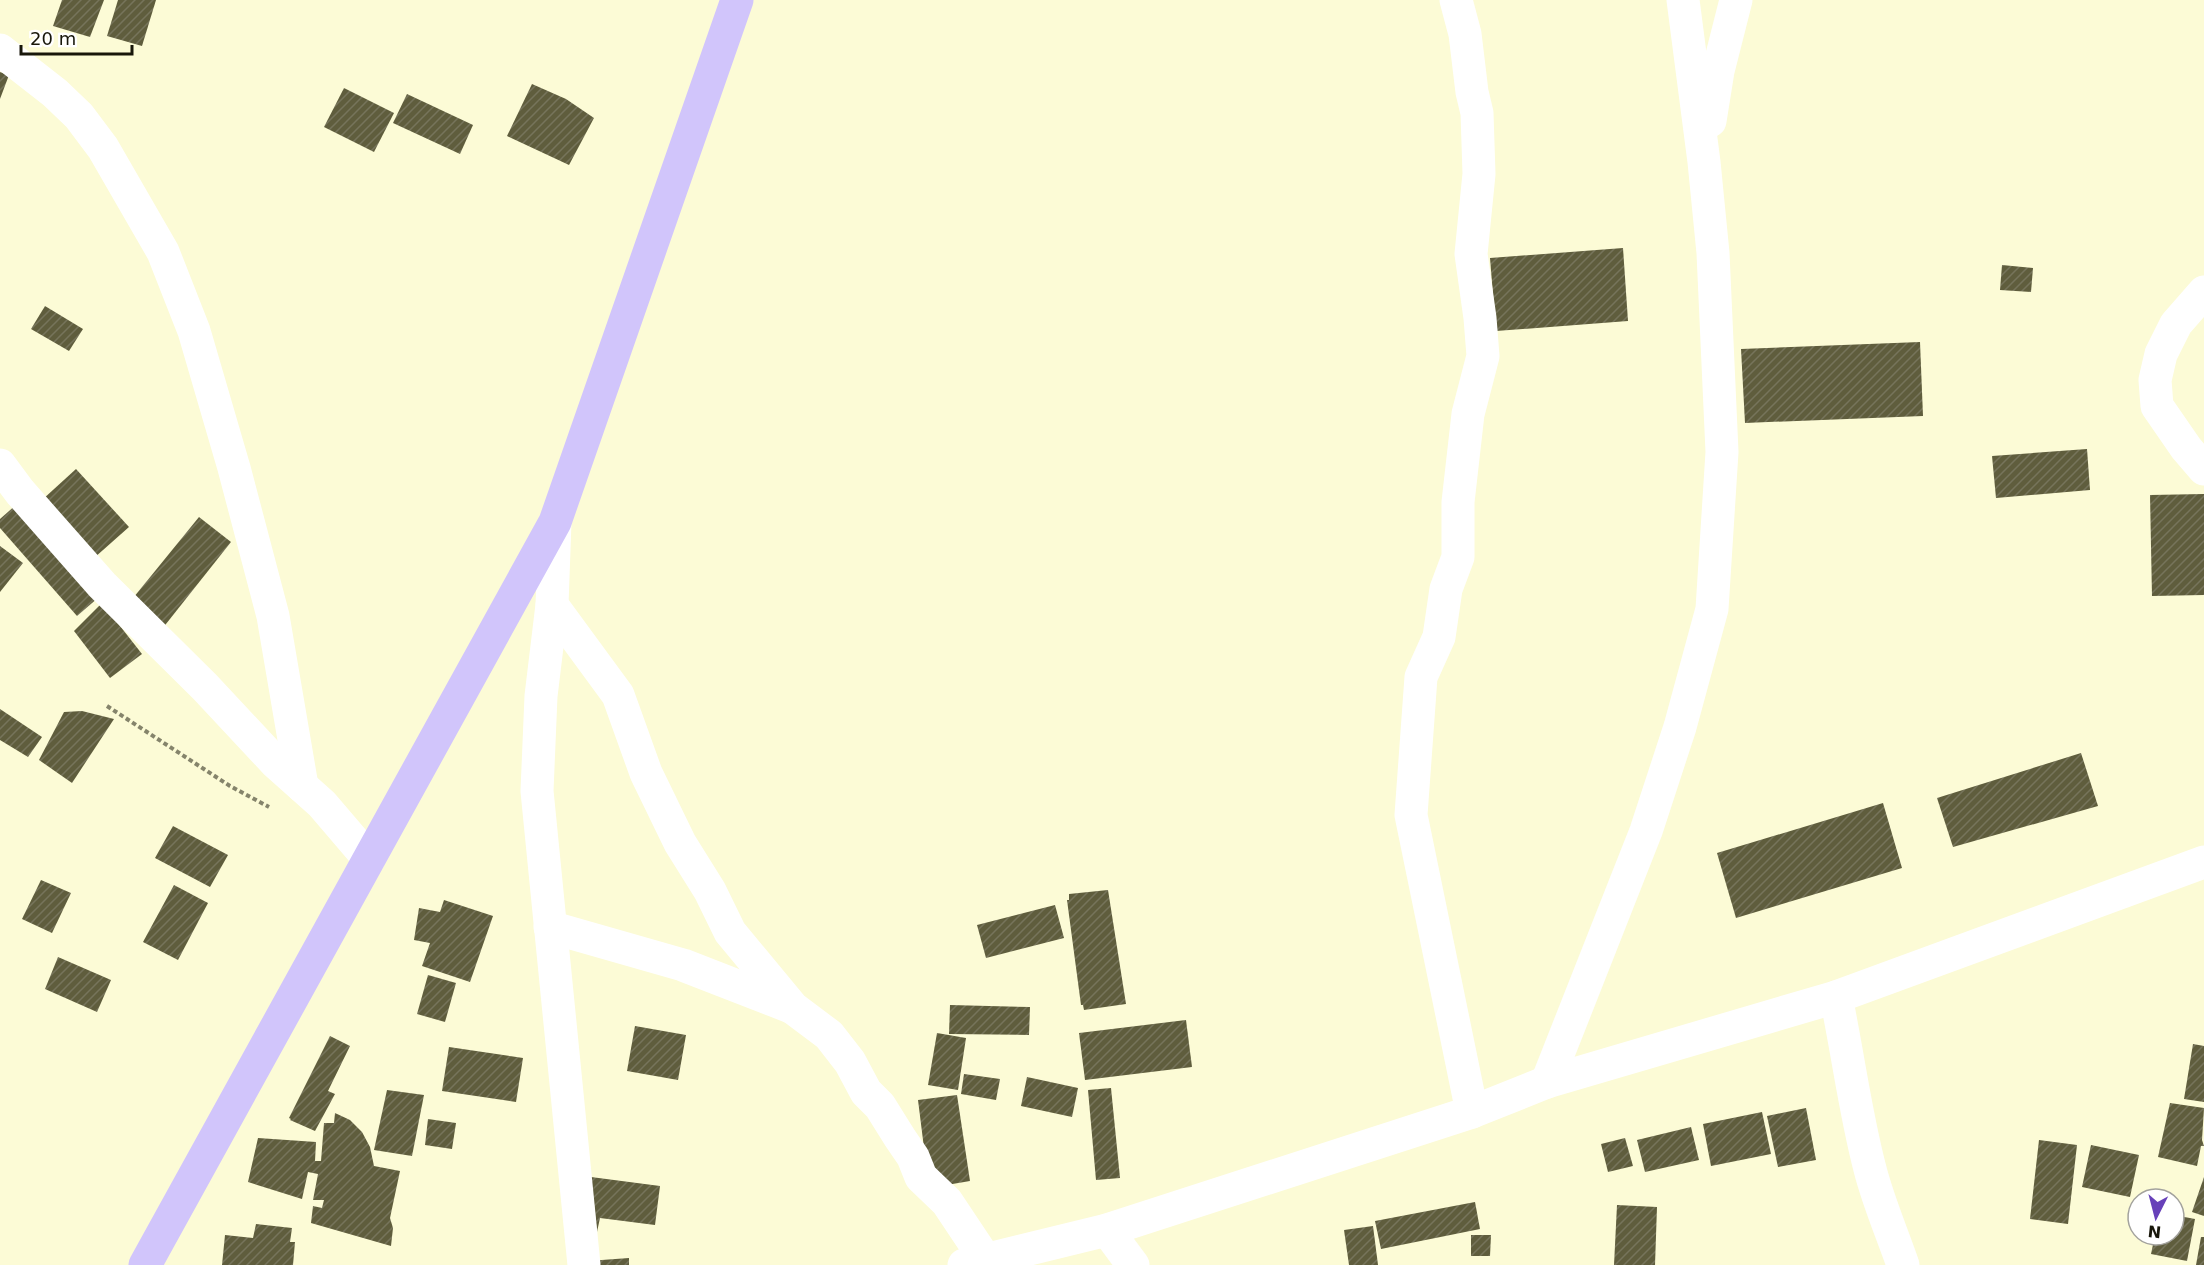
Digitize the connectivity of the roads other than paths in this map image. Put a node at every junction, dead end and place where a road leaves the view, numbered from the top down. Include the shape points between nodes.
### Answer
1 (737, 0) edge
2 (1456, 0) edge
3 (1683, 0) edge
4 (1736, 0) edge
5 (0, 50) edge
6 (1704, 162) junction
7 (2204, 292) edge
8 (0, 465) edge
9 (2204, 469) edge
10 (555, 522) junction
11 (552, 605) junction
12 (302, 786) junction
13 (369, 859) junction
14 (2204, 862) edge
15 (550, 927) junction
16 (1836, 997) junction
17 (793, 1008) junction
18 (1546, 1082) junction
19 (1472, 1112) junction
20 (1107, 1230) junction
21 (974, 1262) edge
22 (146, 1265) edge
23 (584, 1265) edge
24 (1133, 1265) edge
25 (1903, 1265) edge

1 - 10 main road
2 - 19 street via 1477,113 1479,174 1471,254 1483,356 1468,414 1458,502 1458,557 1446,589 1439,637 1421,677 1411,815
3 - 6 street
4 - 6 street via 1718,71
5 - 12 street via 79,116 104,148 163,252 194,331 273,616
6 - 18 street via 1713,253 1722,452 1712,609 1646,831
7 - 9 street via 2176,324 2161,354 2155,380 2157,406
8 - 12 street via 102,585
10 - 11 street
10 - 13 main road
11 - 15 street via 541,696 537,791
11 - 17 street via 618,695 646,773 730,932
12 - 13 street
13 - 22 main road
14 - 16 street
15 - 17 street via 683,965
15 - 23 street
16 - 18 street
16 - 25 street via 1870,1171
17 - 21 street via 829,1035 843,1053 913,1157 921,1177 947,1202
18 - 19 street
19 - 20 street
20 - 21 street
20 - 24 street

